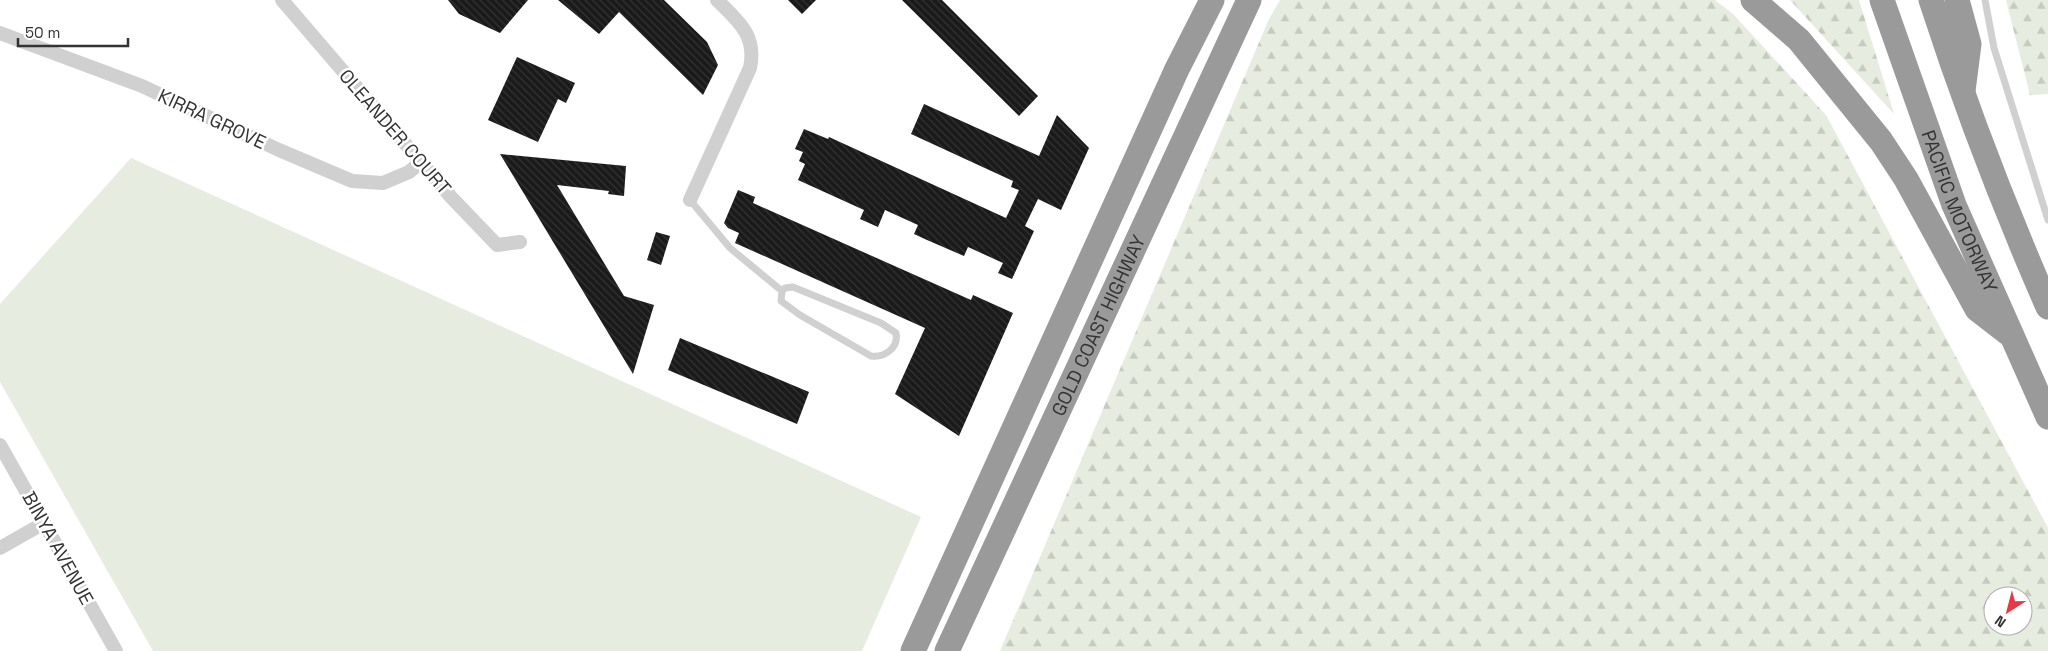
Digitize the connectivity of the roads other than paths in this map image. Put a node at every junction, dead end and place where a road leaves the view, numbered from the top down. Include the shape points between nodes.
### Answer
1 (282, 0) edge
2 (717, 0) edge
3 (1212, 0) edge
4 (1249, 0) edge
5 (1754, 0) edge
6 (1882, 0) edge
7 (1931, 0) edge
8 (1957, 0) edge
9 (1986, 0) edge
10 (0, 33) edge
11 (1963, 96) junction
12 (421, 162) junction
13 (690, 200) joint
14 (2048, 220) edge
15 (520, 242) dead end
16 (782, 291) junction
17 (2048, 308) edge
18 (2010, 335) junction
19 (2048, 417) edge
20 (0, 445) edge
21 (44, 523) junction
22 (0, 548) edge
23 (116, 651) edge
24 (913, 651) edge
25 (947, 651) edge

1 - 12 street, OLEANDER COURT
2 - 13 street via 746,31 752,44 752,56 750,68
3 - 24 highway, GOLD COAST HIGHWAY via 1177,69
4 - 25 highway, GOLD COAST HIGHWAY
5 - 18 highway via 1799,40 1881,141 1977,309
6 - 18 highway, PACIFIC MOTORWAY via 1954,205
7 - 11 highway
8 - 11 highway via 1969,44
9 - 14 lane via 1994,48
10 - 12 street, KIRRA GROVE via 142,86 352,181 383,183 409,172
11 - 17 highway
12 - 15 street, OLEANDER COURT via 496,245
13 - 16 lane via 730,248
16 - 16 lane via 780,298 789,308 871,356 885,355 895,343 896,333 880,323 793,287
18 - 19 highway, PACIFIC MOTORWAY
20 - 21 street, BINYA AVENUE
21 - 22 street
21 - 23 street, BINYA AVENUE

